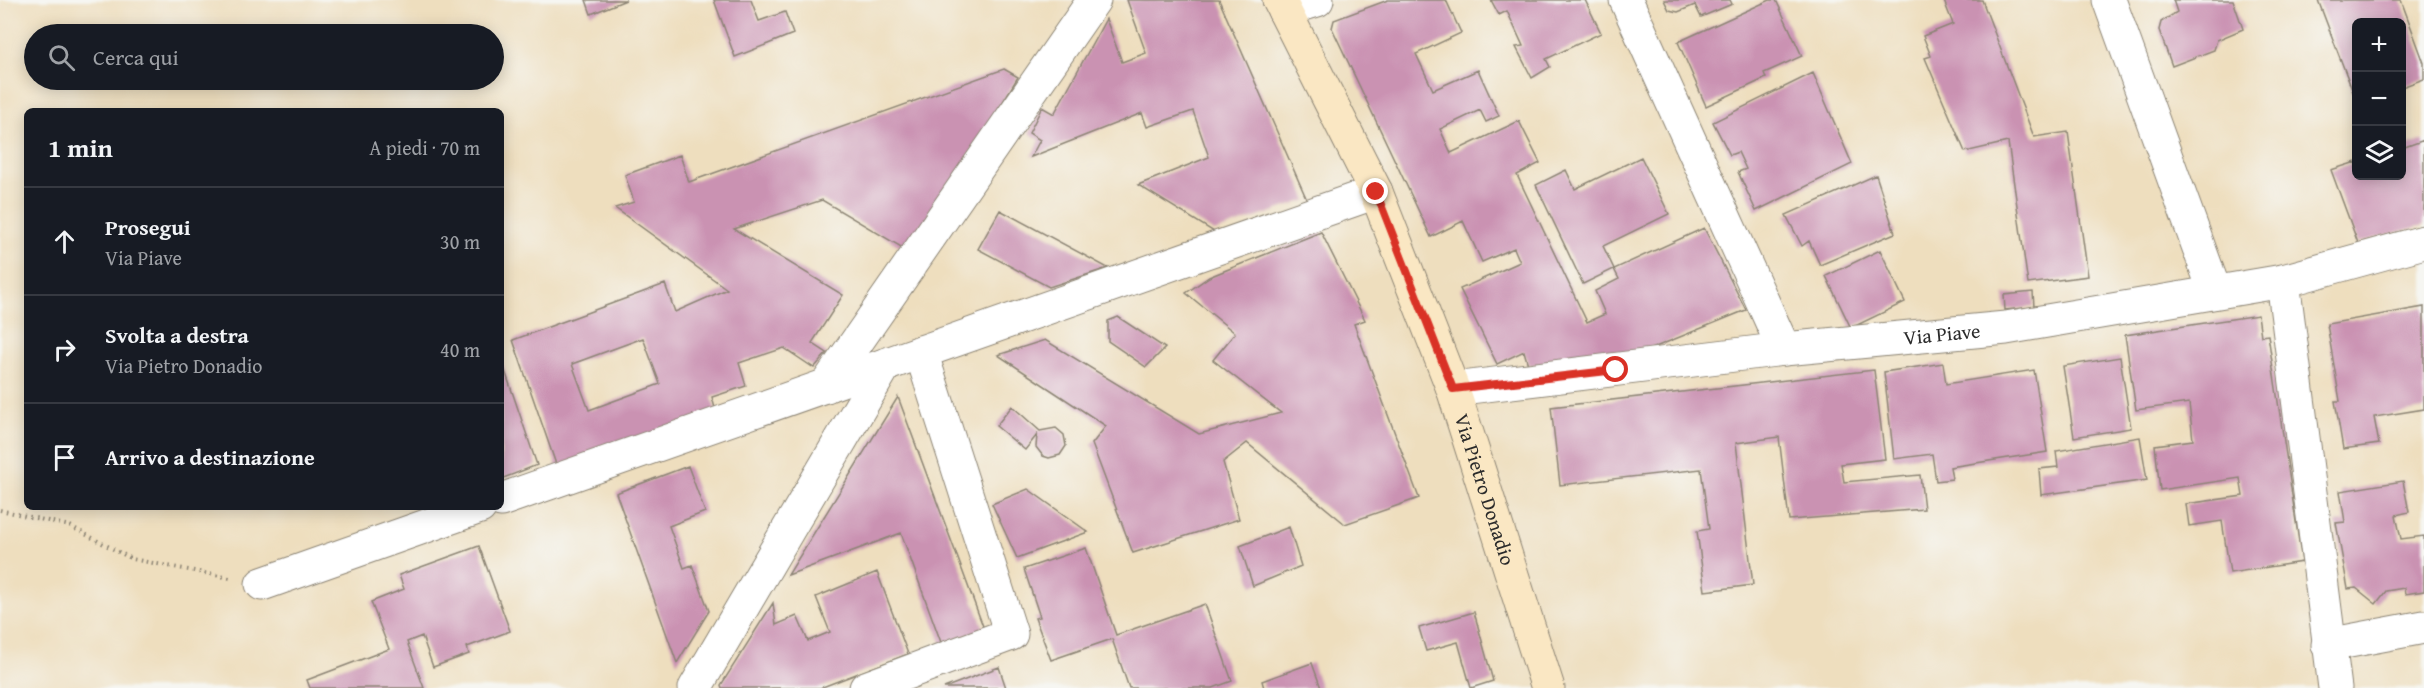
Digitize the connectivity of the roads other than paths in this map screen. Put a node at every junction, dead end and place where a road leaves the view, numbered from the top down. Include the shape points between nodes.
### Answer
1 (1094, 0) edge
2 (1317, 0) edge
3 (1626, 0) edge
4 (2109, 0) edge
5 (1282, 5) edge
6 (1376, 192) junction
7 (2424, 242) edge
8 (2283, 281) junction
9 (2215, 292) junction
10 (1784, 349) junction
11 (921, 352) junction
12 (885, 365) junction
13 (826, 386) junction
14 (1453, 389) junction
15 (504, 499) edge
16 (472, 510) edge
17 (262, 584) road end
18 (2424, 627) edge
19 (2328, 645) junction
20 (695, 688) edge
21 (866, 688) edge
22 (1548, 688) edge
23 (2335, 688) edge

1 - 13 street
2 - 5 street
3 - 10 street
4 - 9 street
5 - 6 main road, Via Pietro Donadio
6 - 11 street
6 - 14 main road, Via Pietro Donadio
7 - 8 street, Via Piave
8 - 9 street, Via Piave
8 - 19 street
9 - 10 street, Via Piave via 2006,328
10 - 14 street, Via Piave
11 - 12 street
11 - 21 street via 1011,634
12 - 13 street
12 - 20 street
13 - 15 street
14 - 22 main road, Via Pietro Donadio
16 - 17 street
18 - 19 street
19 - 23 street

